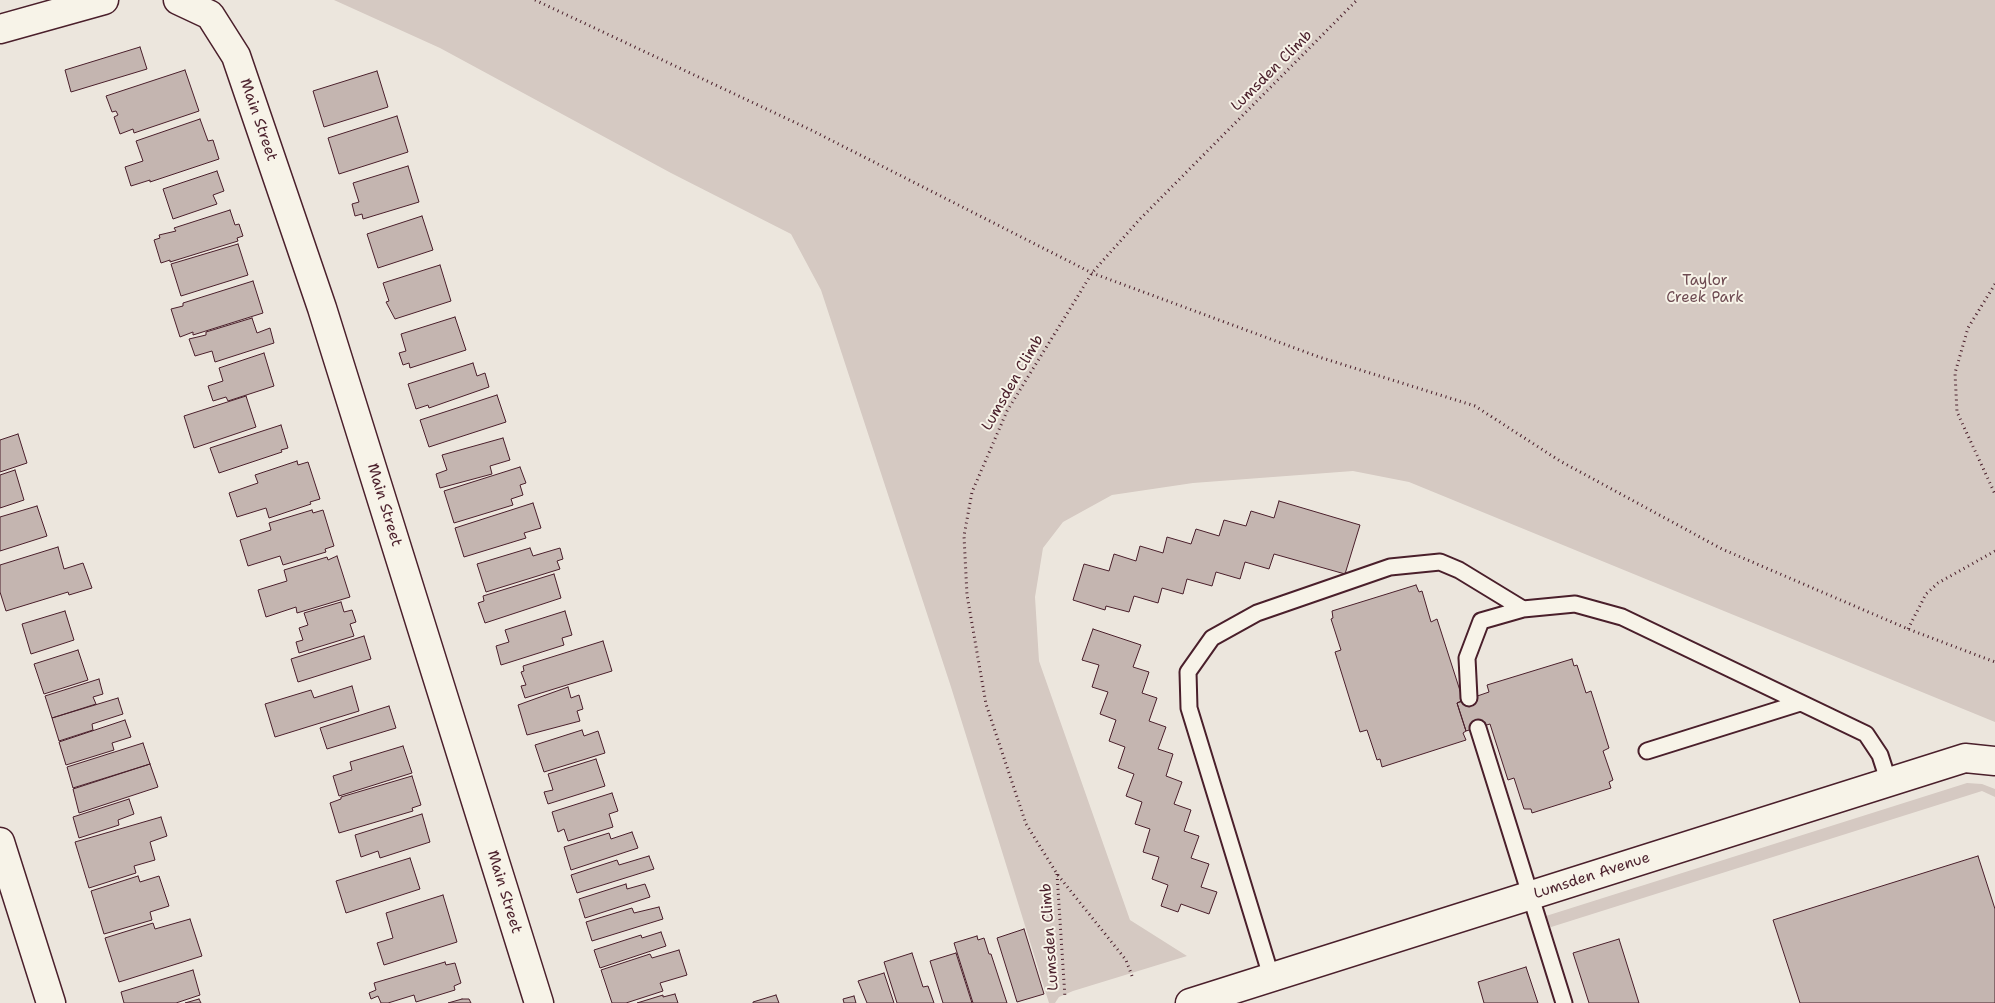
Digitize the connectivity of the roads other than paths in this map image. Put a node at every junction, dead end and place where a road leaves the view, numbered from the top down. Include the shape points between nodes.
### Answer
1 (104, 0) edge
2 (178, 0) edge
3 (0, 28) edge
4 (1523, 609) junction
5 (1469, 698) dead end
6 (1800, 703) junction
7 (1478, 728) dead end
8 (1647, 751) dead end
9 (1995, 760) edge
10 (1889, 783) junction
11 (0, 842) edge
12 (1532, 896) junction
13 (1271, 976) junction
14 (52, 1003) edge
15 (539, 1003) edge
16 (1190, 1003) edge
17 (1564, 1003) edge

1 - 3 street
2 - 15 street, Main Street via 210,15 236,56 322,308
4 - 5 lane via 1482,621 1467,658
4 - 6 lane via 1575,604 1622,617
4 - 13 lane via 1440,562 1390,567 1256,613 1212,638 1188,672 1190,708
6 - 8 lane
6 - 10 lane via 1866,734 1880,755
7 - 12 lane
9 - 10 street, Lumsden Avenue via 1964,758
10 - 12 street, Lumsden Avenue
11 - 14 street
12 - 13 street, Lumsden Avenue
12 - 17 lane
13 - 16 street, Lumsden Avenue

